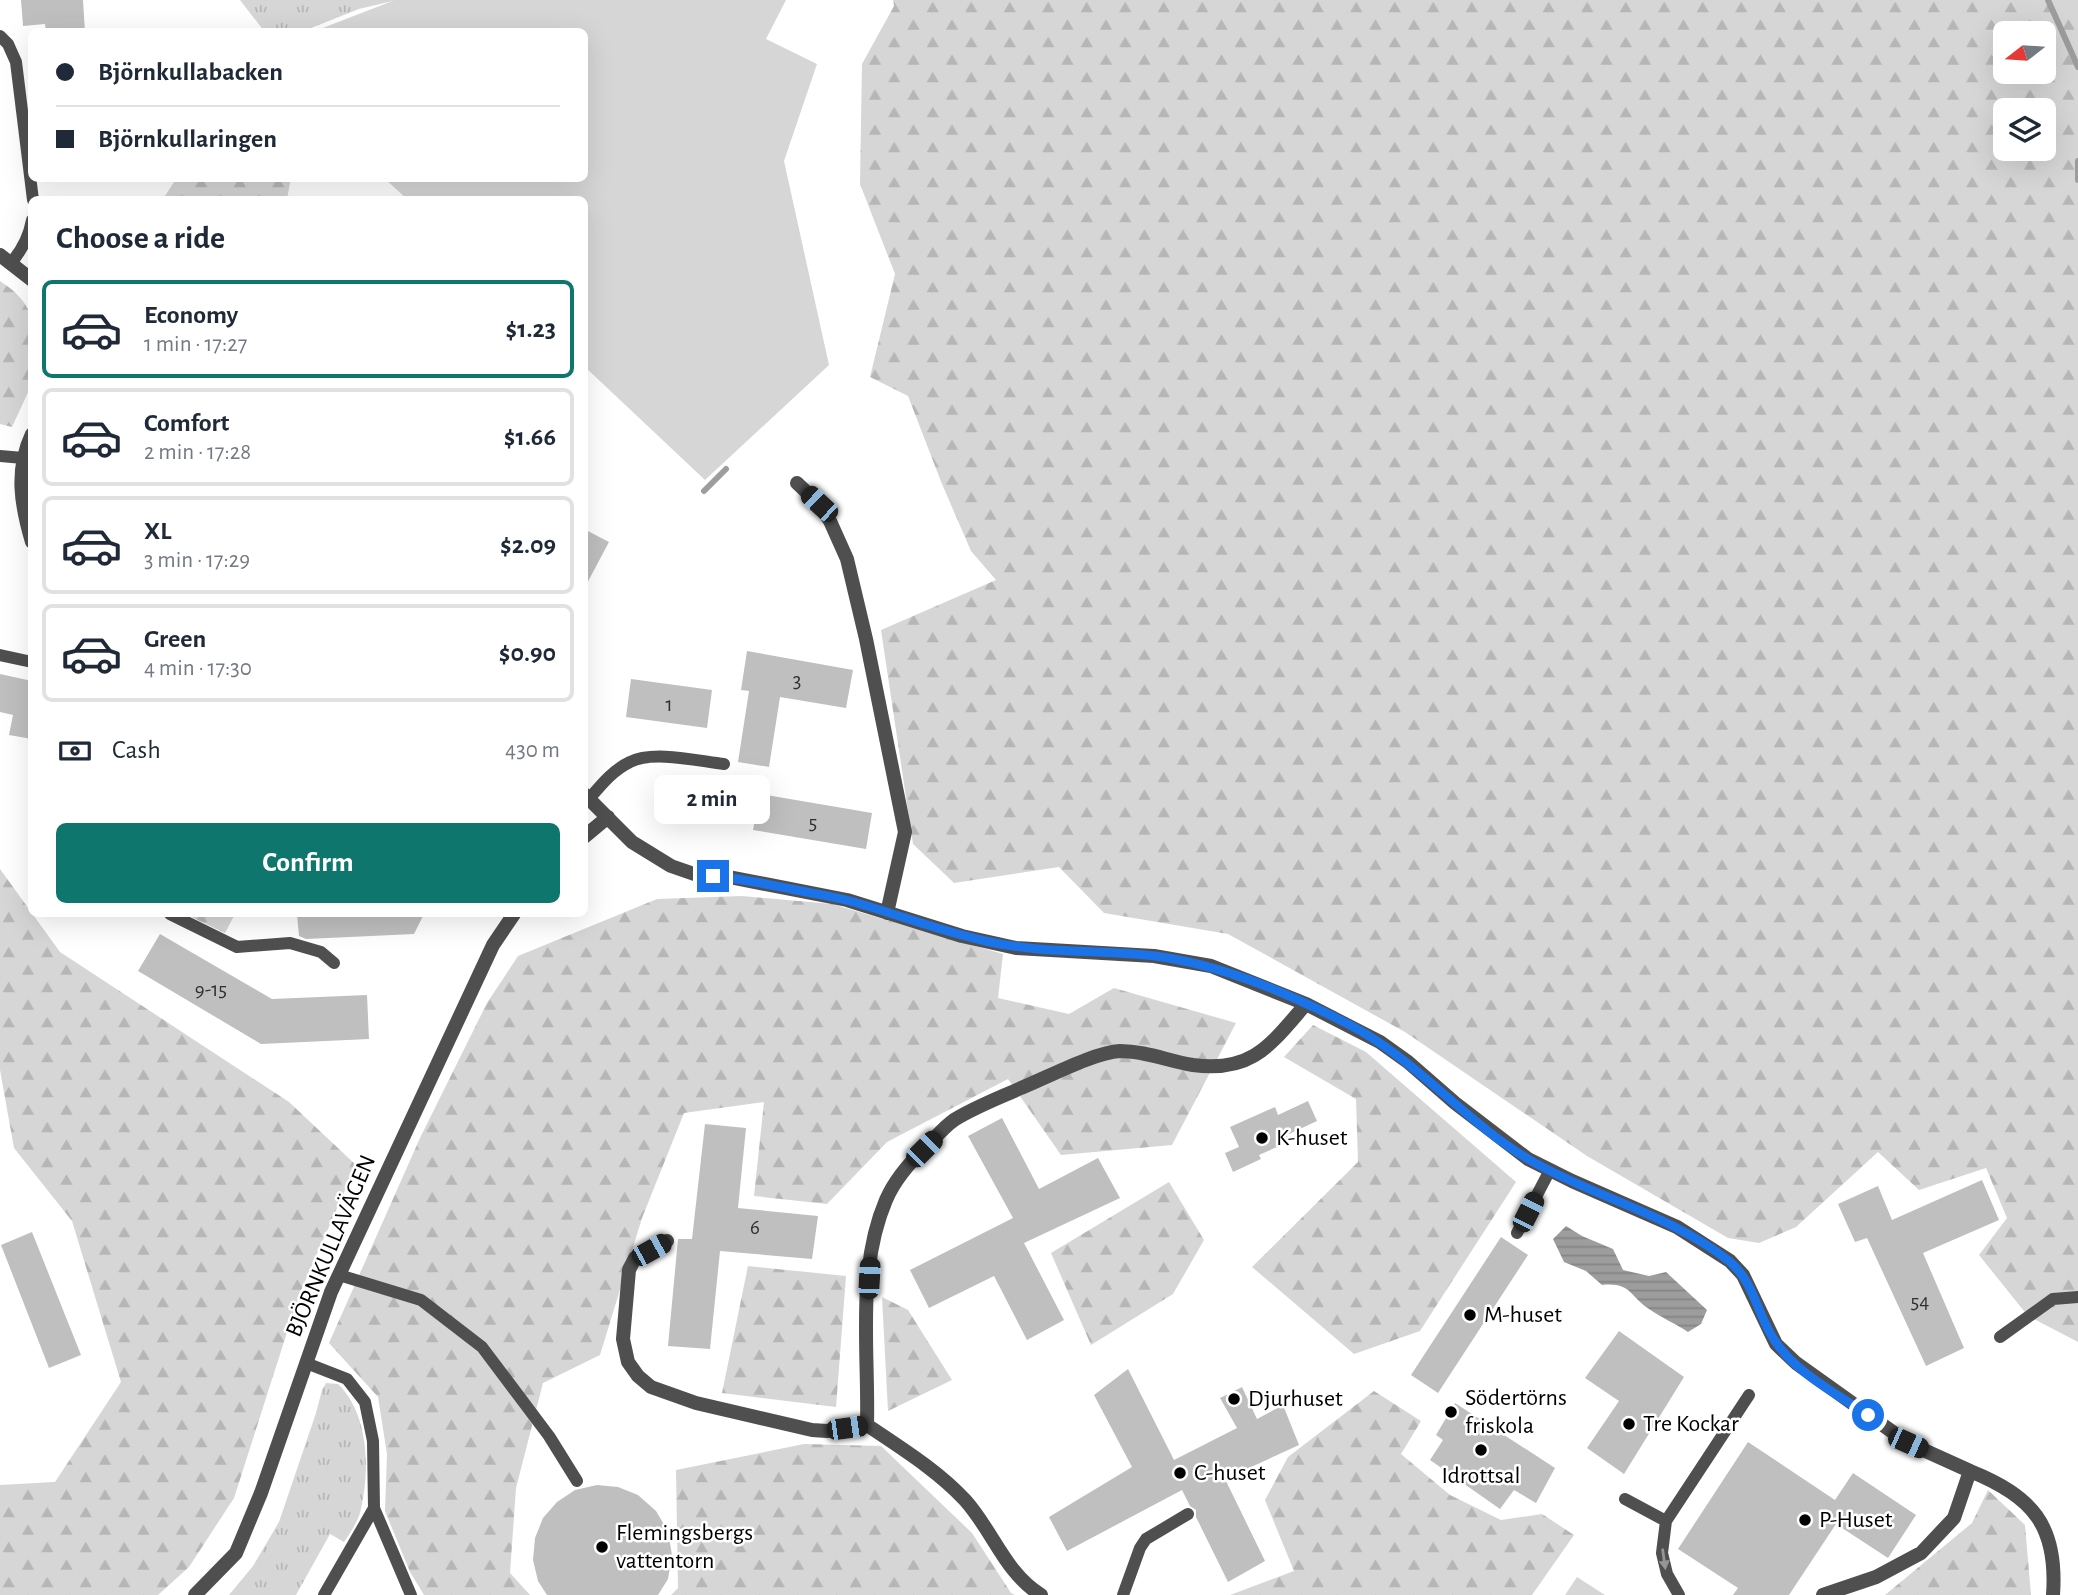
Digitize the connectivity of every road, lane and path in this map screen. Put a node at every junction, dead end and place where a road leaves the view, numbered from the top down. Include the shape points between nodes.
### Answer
1 (0, 36) edge
2 (28, 159) edge
3 (28, 235) edge
4 (5, 259) edge
5 (28, 277) edge
6 (28, 445) edge
7 (0, 456) edge
8 (23, 458) junction
9 (797, 483) dead end
10 (28, 523) edge
11 (0, 655) edge
12 (28, 661) edge
13 (723, 764) dead end
14 (588, 795) edge
15 (588, 797) edge
16 (608, 817) junction
17 (588, 834) edge
18 (887, 913) junction
19 (176, 917) edge
20 (512, 917) edge
21 (334, 963) dead end
22 (1306, 1004) junction
23 (1550, 1170) junction
24 (1517, 1233) dead end
25 (667, 1241) dead end
26 (339, 1275) junction
27 (2078, 1297) edge
28 (2000, 1337) dead end
29 (306, 1363) junction
30 (1749, 1395) dead end
31 (867, 1425) junction
32 (1970, 1471) junction
33 (577, 1481) dead end
34 (1625, 1499) dead end
35 (374, 1508) junction
36 (1188, 1514) dead end
37 (1666, 1521) junction
38 (195, 1595) edge
39 (324, 1595) edge
40 (411, 1595) edge
41 (1041, 1595) edge
42 (1123, 1595) edge
43 (1679, 1595) edge
44 (1822, 1595) edge
45 (2053, 1595) edge

1 - 2 lane via 16,62
3 - 4 lane via 21,251
4 - 5 street
6 - 8 street
7 - 8 lane
8 - 10 street via 21,491
9 - 18 street via 830,520 847,559 866,639 905,832
11 - 12 lane
13 - 14 lane via 662,756 632,760
15 - 16 street
16 - 17 street
16 - 18 street via 632,842 671,866 697,875 847,900
18 - 22 street via 1016,948 1154,956 1211,966
19 - 21 lane via 237,947 290,943 321,952
20 - 26 street, BJÖRNKULLAVÄGEN via 492,945
22 - 23 street via 1380,1042 1505,1143
22 - 31 street via 1258,1055 1241,1062 1193,1065 1118,1051 994,1101 940,1132 907,1166 886,1199 870,1252
23 - 24 lane
23 - 32 street via 1677,1227 1730,1262 1743,1275 1776,1343 1812,1376 1908,1443
25 - 31 street via 635,1258 629,1270 623,1339 628,1362 638,1376 651,1387 695,1403 812,1430
26 - 29 street, BJÖRNKULLAVÄGEN
26 - 33 lane via 421,1300 482,1347
27 - 28 lane via 2053,1299
29 - 35 lane via 347,1379 365,1402 373,1441
29 - 38 street, BJÖRNKULLAVÄGEN via 236,1553
30 - 37 lane
31 - 41 street via 919,1460 963,1499 1014,1573
32 - 44 street via 1954,1518 1921,1553 1876,1577
32 - 45 street via 2012,1490 2043,1524 2050,1546
34 - 37 lane
35 - 39 lane
35 - 40 lane
36 - 42 lane via 1146,1539
37 -> 43 lane via 1662,1553

